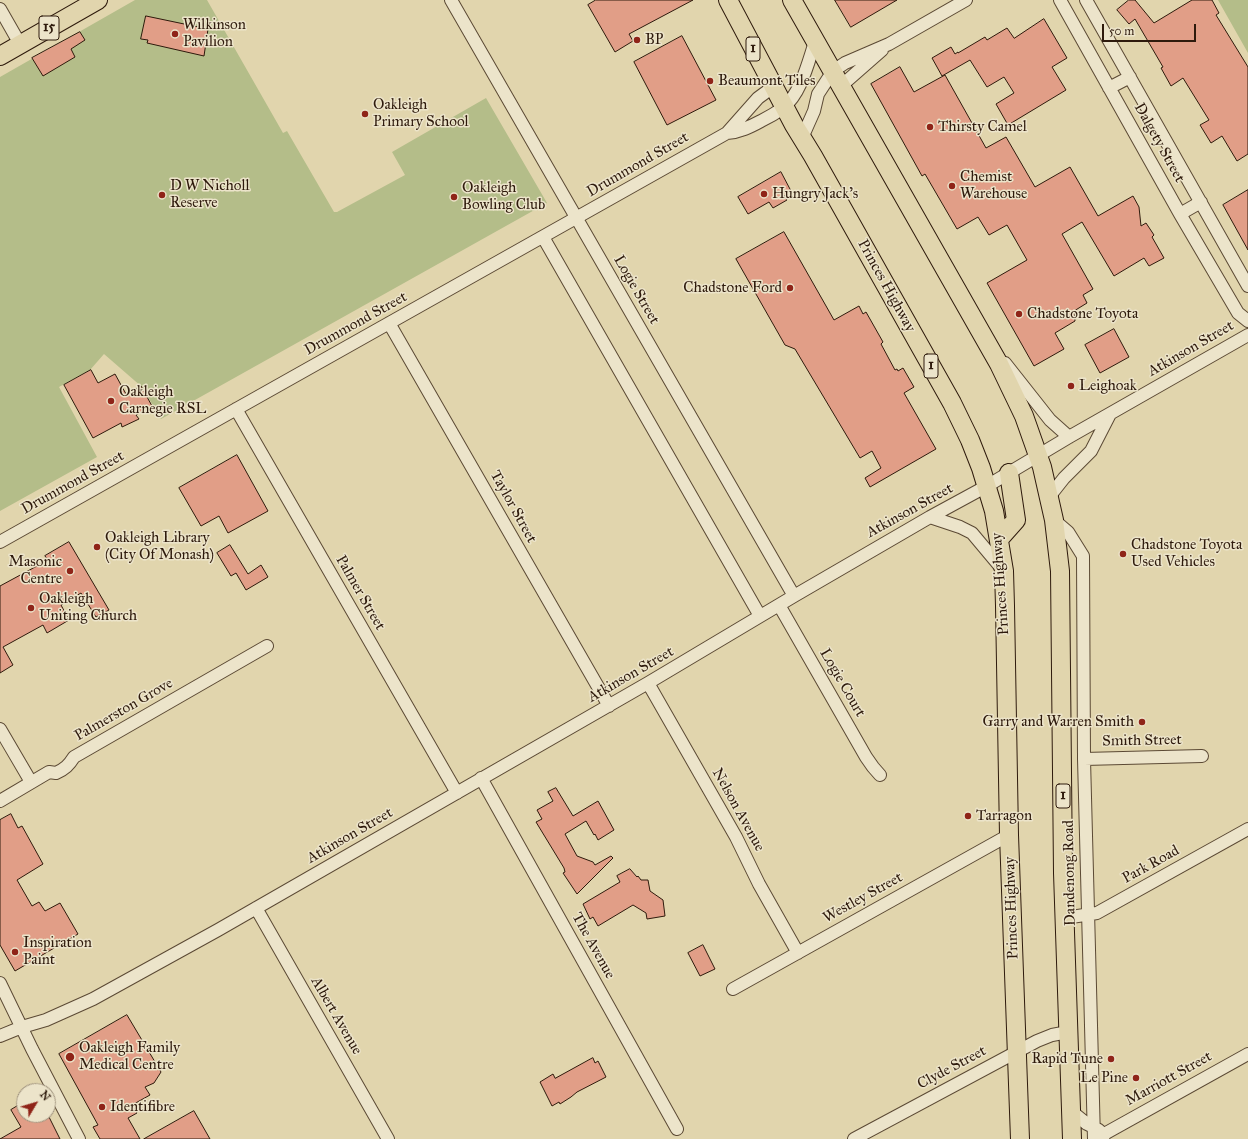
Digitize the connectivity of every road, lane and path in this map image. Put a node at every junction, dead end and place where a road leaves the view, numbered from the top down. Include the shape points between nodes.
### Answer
1 (98, 0) edge
2 (451, 0) edge
3 (728, 0) edge
4 (792, 0) edge
5 (966, 0) edge
6 (1060, 0) edge
7 (1086, 0) edge
8 (0, 9) edge
9 (816, 39) junction
10 (20, 44) junction
11 (889, 44) junction
12 (0, 56) edge
13 (1130, 77) junction
14 (837, 79) junction
15 (773, 87) junction
16 (1109, 88) junction
17 (784, 107) junction
18 (727, 133) junction
19 (802, 138) junction
20 (1201, 202) junction
21 (1180, 214) junction
22 (576, 219) junction
23 (543, 238) junction
24 (1248, 286) edge
25 (1248, 321) edge
26 (389, 323) junction
27 (983, 335) junction
28 (1248, 335) edge
29 (236, 409) junction
30 (1110, 414) junction
31 (1069, 437) junction
32 (1038, 455) junction
33 (1009, 473) junction
34 (987, 486) junction
35 (1050, 497) junction
36 (930, 517) junction
37 (1054, 520) junction
38 (1000, 538) junction
39 (0, 542) edge
40 (1004, 571) junction
41 (794, 596) junction
42 (779, 605) junction
43 (760, 616) junction
44 (266, 646) dead end
45 (648, 683) junction
46 (609, 706) junction
47 (0, 729) edge
48 (1202, 756) dead end
49 (1084, 758) junction
50 (880, 775) dead end
51 (482, 778) junction
52 (31, 782) junction
53 (457, 793) junction
54 (0, 801) edge
55 (1248, 829) edge
56 (1009, 835) junction
57 (256, 908) junction
58 (1087, 915) junction
59 (1065, 918) junction
60 (798, 953) junction
61 (0, 983) edge
62 (733, 989) dead end
63 (22, 1028) junction
64 (1068, 1032) junction
65 (0, 1036) edge
66 (1017, 1052) junction
67 (1248, 1054) edge
68 (1071, 1111) junction
69 (677, 1129) dead end
70 (1094, 1133) edge
71 (1103, 1136) edge
72 (79, 1139) edge
73 (388, 1139) edge
74 (854, 1139) edge
75 (1020, 1139) edge
76 (1072, 1139) edge

1 - 10 highway, 15
2 - 22 street, Logie Street
3 - 15 highway, Princes Highway / 1
4 - 9 highway, 1
5 - 11 street
6 - 16 street, Dalgety Street
7 - 13 street, Dalgety Street
8 - 10 street
9 - 14 highway, 1
9 - 17 street, Drummond Street via 798,90
10 - 12 highway, 15
11 - 14 street
11 - 14 street via 845,62
13 - 16 street
13 - 20 street, Dalgety Street
14 - 19 street via 818,94 814,112
14 - 27 highway, 1
15 - 17 highway, Princes Highway / 1
15 - 18 street, Drummond Street via 758,98
16 - 21 street, Dalgety Street
17 - 18 street, Drummond Street via 760,122 737,132
17 - 19 highway, Princes Highway / 1
18 - 22 street, Drummond Street
19 - 34 highway, Princes Highway / 1 via 955,408
20 - 21 street
20 - 24 street, Dalgety Street
21 - 25 street, Dalgety Street via 1238,314
22 - 23 street, Drummond Street
22 - 41 street, Logie Street
23 - 26 street, Drummond Street
23 - 43 street
26 - 29 street, Drummond Street
26 - 46 street, Taylor Street
27 - 31 street via 1050,420
27 - 32 highway, 1 via 1019,406
28 - 30 street, Atkinson Street
29 - 39 street, Drummond Street
29 - 53 street, Palmer Street
30 - 31 street, Atkinson Street
30 - 35 street via 1091,451 1064,478
31 - 32 street, Atkinson Street
32 - 33 street, Atkinson Street
32 - 35 highway, 1
33 - 34 street, Atkinson Street
33 - 38 highway via 1016,520
34 - 36 street, Atkinson Street
34 - 38 highway, Princes Highway / 1
35 - 37 highway, 1
36 - 40 street via 972,533
36 - 41 street, Atkinson Street
37 - 49 street, Dandenong Road via 1068,532 1083,556
37 - 59 highway, 1 via 1061,596
38 - 40 highway, Princes Highway / 1
40 - 56 highway, Princes Highway / 1
41 - 42 street, Atkinson Street
42 - 43 street, Atkinson Street
42 - 50 street, Logie Court via 866,757
43 - 45 street, Atkinson Street
44 - 52 street, Palmerston Grove via 74,757 68,767 56,773 49,772
45 - 46 street, Atkinson Street
45 - 60 street, Nelson Avenue via 736,837 758,884
46 - 51 street, Atkinson Street
47 - 52 street
48 - 49 street, Smith Street
49 - 58 street, Dandenong Road
51 - 53 street, Atkinson Street
51 - 69 street, The Avenue
52 - 54 street, Palmerston Grove
53 - 57 street, Atkinson Street
55 - 58 street, Park Road via 1097,912
56 - 60 street, Westley Street
56 - 66 highway, Princes Highway / 1
57 - 63 street, Atkinson Street via 93,999
57 - 73 street, Albert Avenue
58 - 59 street, Park Road
58 - 70 street, Dandenong Road
59 - 64 highway, 1
60 - 62 street, Westley Street
61 - 63 street
63 - 65 street, Atkinson Street
63 - 72 street
64 - 66 street, Clyde Street via 1047,1036
64 - 68 highway, 1
66 - 74 street, Clyde Street
66 - 75 highway, Princes Highway / 1
67 - 71 street, Marriott Street
68 - 70 street, Marriott Street
68 - 76 highway, 1
70 - 71 street, Marriott Street

